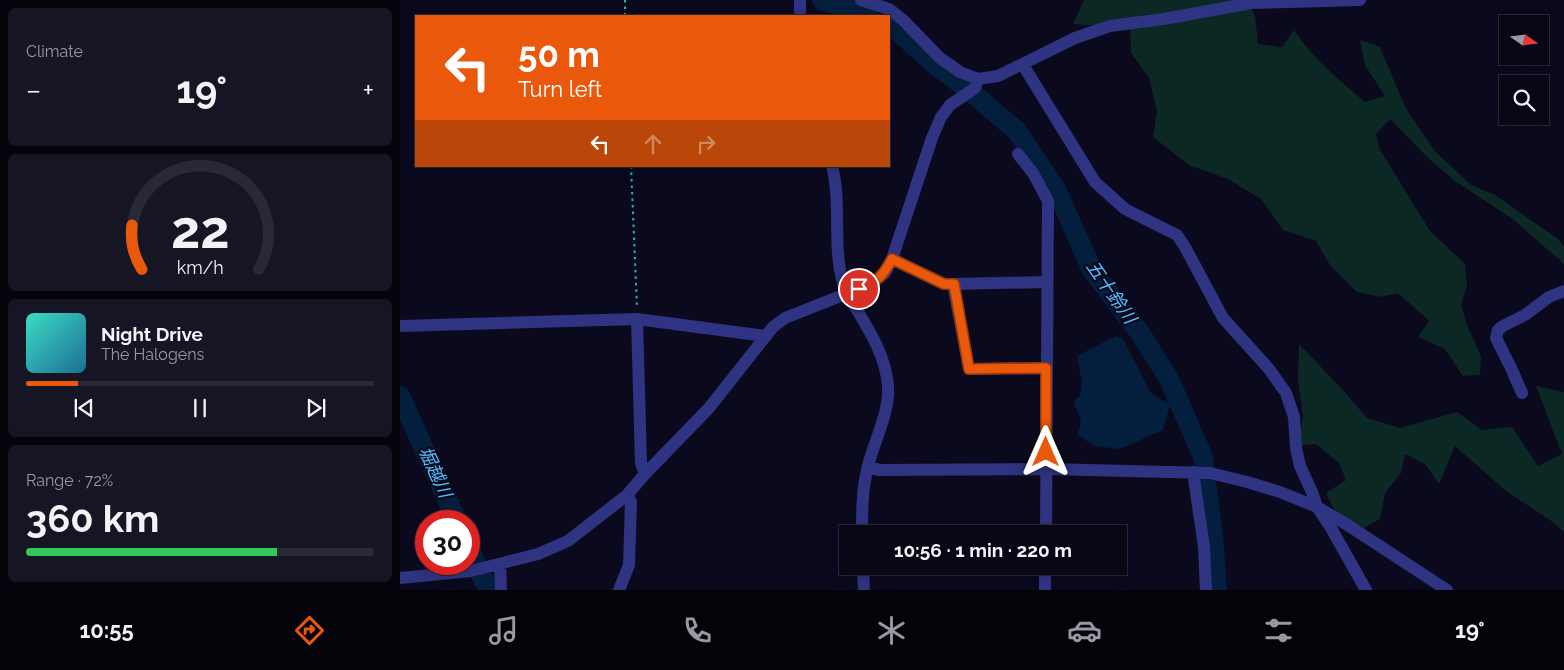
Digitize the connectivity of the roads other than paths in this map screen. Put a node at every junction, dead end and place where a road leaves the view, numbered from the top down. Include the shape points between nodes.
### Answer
1 (862, 0) edge
2 (1360, 0) edge
3 (1023, 65) junction
4 (976, 83) junction
5 (1018, 154) dead end
6 (832, 167) edge
7 (892, 259) junction
8 (1047, 282) junction
9 (954, 284) junction
10 (1564, 291) edge
11 (847, 294) junction
12 (638, 319) junction
13 (400, 326) edge
14 (765, 336) junction
15 (1046, 368) junction
16 (1522, 393) dead end
17 (868, 466) junction
18 (1046, 469) junction
19 (1201, 472) junction
20 (645, 474) junction
21 (627, 495) junction
22 (1317, 507) junction
23 (862, 525) edge
24 (1046, 525) edge
25 (500, 564) junction
26 (863, 575) edge
27 (1046, 575) edge
28 (400, 578) edge
29 (501, 590) edge
30 (619, 590) edge
31 (864, 590) edge
32 (1045, 590) edge
33 (1206, 590) edge
34 (1366, 590) edge
35 (1447, 590) edge

1 - 4 street via 889,9 940,58
2 - 3 street via 1251,3 1110,26 1075,38
3 - 4 street
3 - 22 street via 1096,182 1125,209 1177,235 1223,318 1286,393 1294,417 1300,466
4 - 7 street via 941,117
5 - 8 street via 1033,173 1048,202
6 - 11 street via 839,264
7 - 9 street via 944,284
7 - 11 street via 885,273 871,284
8 - 9 street
8 - 15 street
9 - 15 street via 969,369
10 - 16 street via 1498,330 1496,338
11 - 14 street via 785,318
11 - 17 street via 885,364 888,388 885,411
12 - 13 street
12 - 14 street
12 - 20 street via 642,463
14 - 20 street via 709,408
15 - 18 street
17 - 18 street via 879,470
17 - 23 street via 862,500
18 - 19 street
18 - 24 street
19 - 22 street via 1248,482
19 - 33 street
20 - 21 street
21 - 25 street via 568,541 538,554
21 - 30 street via 631,502 629,565
22 - 34 street
22 - 35 street
25 - 28 street via 477,570
25 - 29 street
26 - 31 street
27 - 32 street

